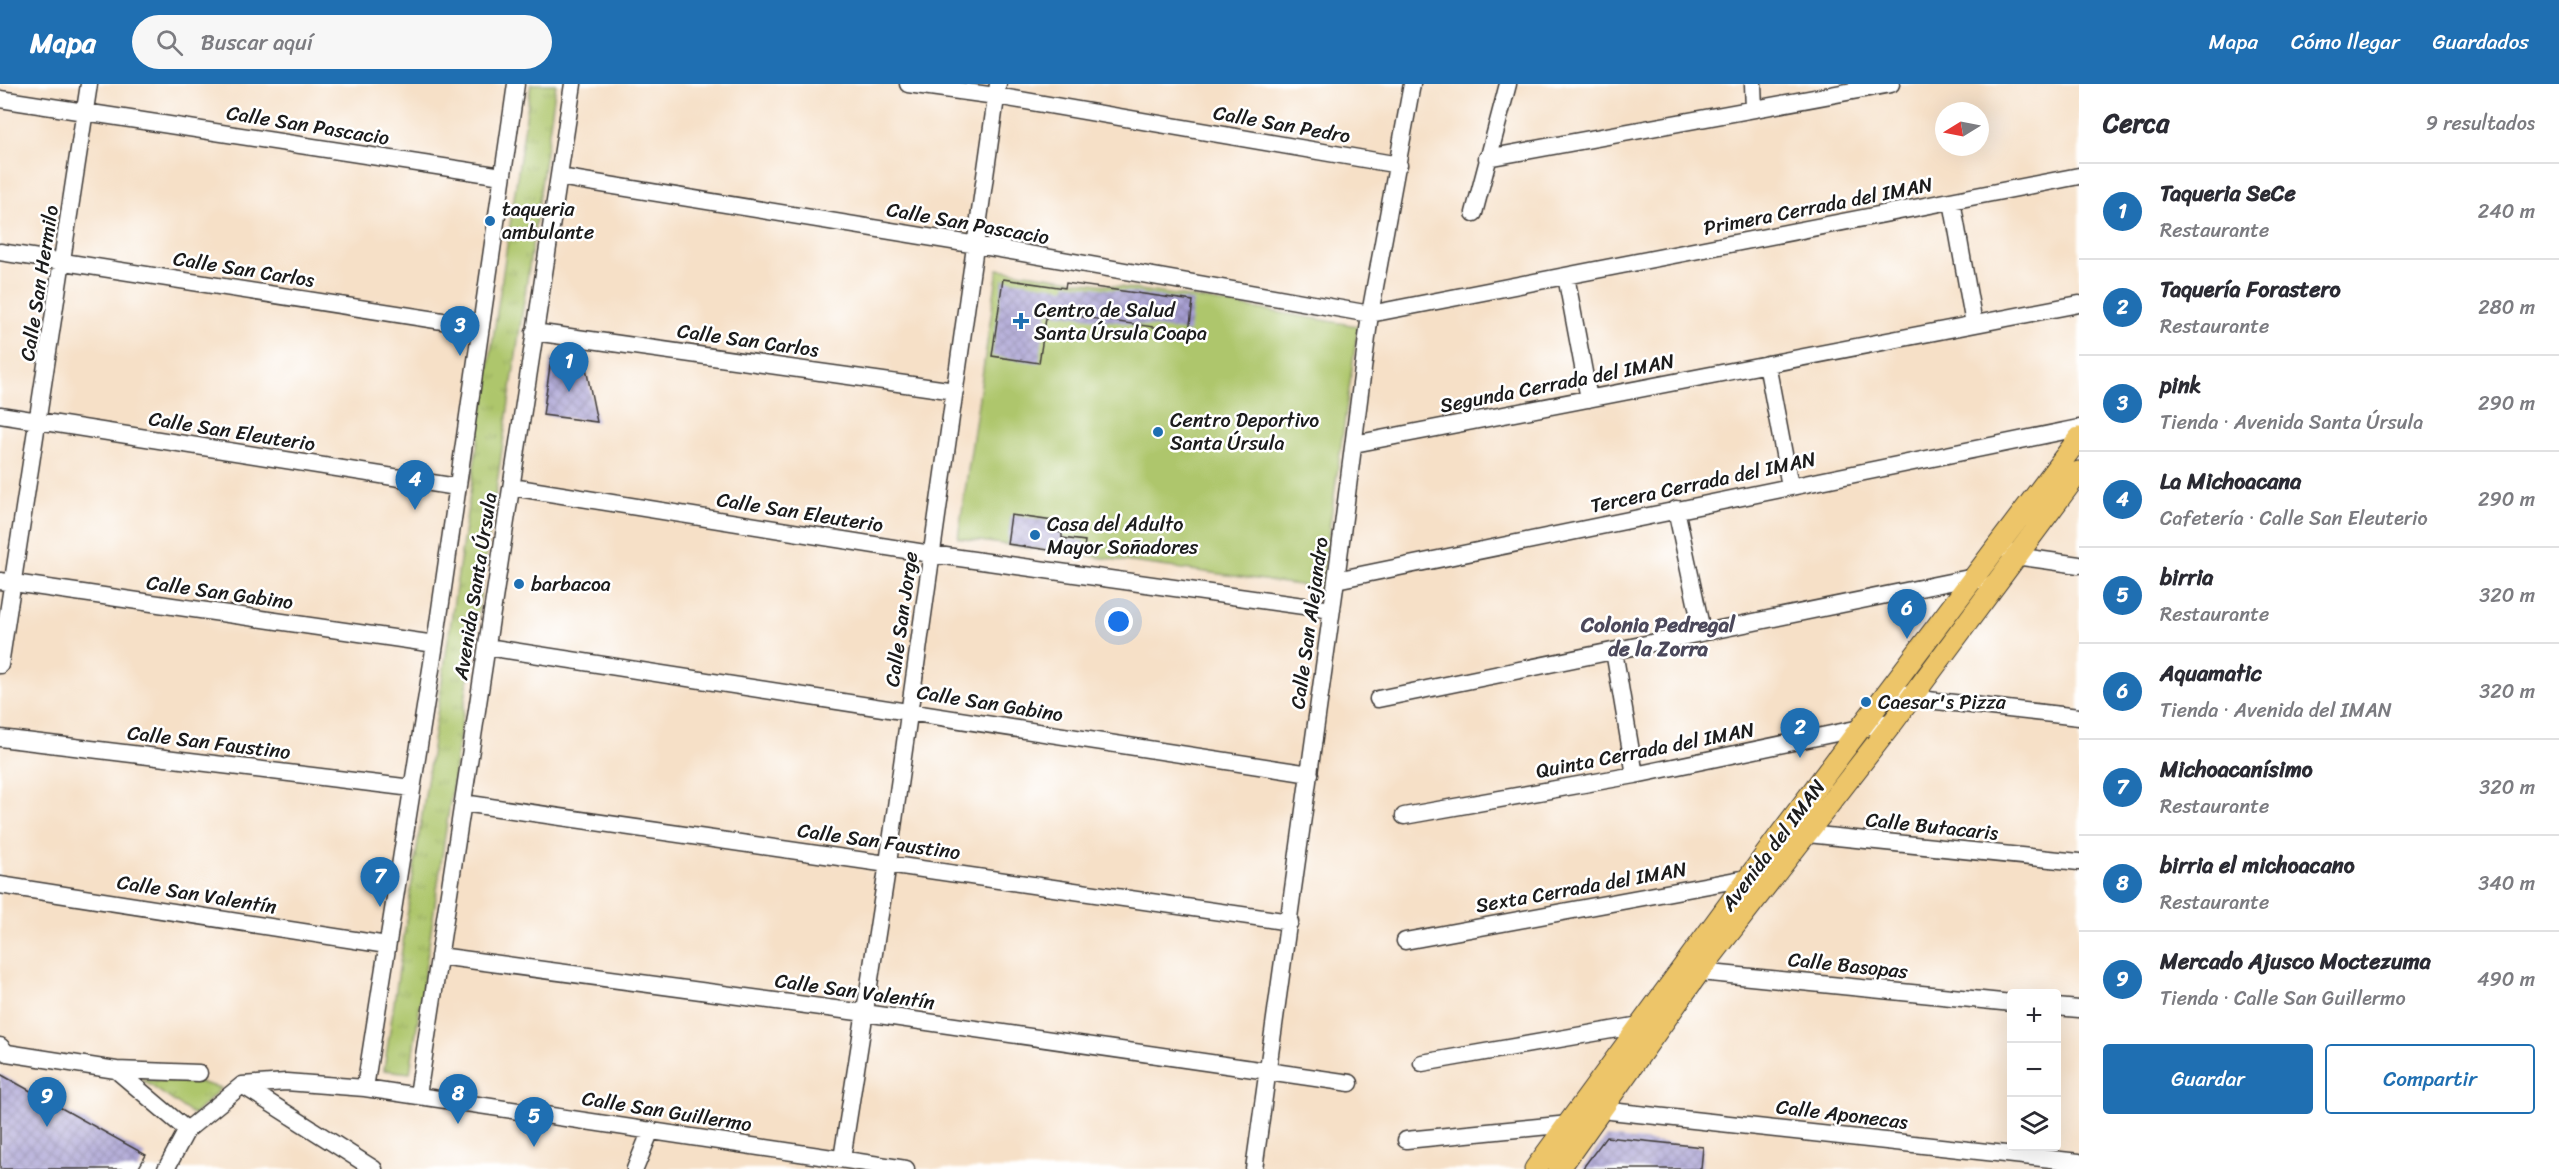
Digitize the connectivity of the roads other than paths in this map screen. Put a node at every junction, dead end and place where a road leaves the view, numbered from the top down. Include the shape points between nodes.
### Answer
1 (89, 84) edge
2 (516, 84) edge
3 (573, 84) edge
4 (908, 84) edge
5 (1412, 84) edge
6 (1508, 84) edge
7 (1753, 84) edge
8 (1887, 84) edge
9 (997, 90) edge
10 (0, 99) edge
11 (1754, 109) junction
12 (85, 112) junction
13 (1487, 158) junction
14 (1399, 165) junction
15 (502, 176) junction
16 (2079, 176) edge
17 (559, 177) junction
18 (1952, 201) junction
19 (1474, 213) dead end
20 (977, 245) junction
21 (0, 252) edge
22 (64, 262) junction
23 (1566, 276) junction
24 (2079, 304) edge
25 (1370, 314) junction
26 (1974, 324) junction
27 (481, 327) junction
28 (534, 332) junction
29 (1767, 364) junction
30 (955, 391) junction
31 (1589, 399) junction
32 (0, 416) edge
33 (38, 422) junction
34 (2079, 428) edge
35 (2079, 438) edge
36 (1354, 444) junction
37 (2079, 472) edge
38 (1790, 486) junction
39 (457, 487) junction
40 (512, 487) junction
41 (1676, 509) junction
42 (2007, 550) junction
43 (931, 554) junction
44 (2079, 565) edge
45 (1974, 577) junction
46 (1336, 580) junction
47 (7, 582) edge
48 (1992, 589) junction
49 (1332, 610) junction
50 (1701, 632) junction
51 (435, 644) junction
52 (487, 647) junction
53 (1614, 651) junction
54 (0, 665) edge
55 (1892, 687) junction
56 (1378, 699) dead end
57 (1910, 699) junction
58 (909, 712) junction
59 (2079, 717) edge
60 (1894, 721) junction
61 (1862, 728) junction
62 (0, 738) edge
63 (1310, 774) junction
64 (1635, 775) junction
65 (412, 788) junction
66 (463, 802) junction
67 (1404, 816) dead end
68 (1782, 832) junction
69 (1804, 834) junction
70 (2079, 862) edge
71 (888, 863) junction
72 (1755, 883) junction
73 (0, 885) edge
74 (1290, 922) junction
75 (1406, 941) dead end
76 (387, 945) junction
77 (439, 956) junction
78 (1690, 971) junction
79 (2007, 1002) edge
80 (2061, 1007) edge
81 (2079, 1009) edge
82 (865, 1014) junction
83 (1647, 1030) junction
84 (4, 1050) edge
85 (1422, 1063) dead end
86 (116, 1070) junction
87 (1266, 1070) junction
88 (199, 1073) dead end
89 (1350, 1083) dead end
90 (242, 1085) junction
91 (365, 1088) junction
92 (418, 1095) junction
93 (1600, 1110) junction
94 (1569, 1124) junction
95 (187, 1130) junction
96 (651, 1130) junction
97 (1406, 1140) dead end
98 (842, 1159) junction
99 (2079, 1162) edge
100 (166, 1169) edge
101 (374, 1169) edge
102 (635, 1169) edge
103 (906, 1169) edge
104 (1254, 1169) edge
105 (1535, 1169) edge
106 (1559, 1169) edge

1 - 12 street, Calle San Hermilo
2 - 15 street, Avenida Santa Úrsula
3 - 17 street, Avenida Santa Úrsula
4 - 9 street, Calle San Pedro
5 - 14 street, Calle San Alejandro
6 - 13 street
7 - 11 street
8 - 11 street
9 - 14 street, Calle San Pedro
9 - 20 street, Calle San Jorge
10 - 12 street, Calle San Pascacio
11 - 13 street
12 - 15 street, Calle San Pascacio
12 - 22 street, Calle San Hermilo
13 - 19 street
14 - 25 street, Calle San Alejandro
15 - 27 street, Avenida Santa Úrsula
16 - 18 street, Primera Cerrada del IMAN
17 - 20 street, Calle San Pascacio
17 - 28 street, Avenida Santa Úrsula
18 - 23 street, Primera Cerrada del IMAN
18 - 26 street
20 - 25 street, Calle San Pascacio
20 - 30 street, Calle San Jorge
21 - 22 street, Calle San Carlos
22 - 27 street, Calle San Carlos
22 - 33 street, Calle San Hermilo
23 - 25 street, Primera Cerrada del IMAN
23 - 31 street
24 - 26 street, Segunda Cerrada del IMAN
25 - 36 street, Calle San Alejandro
26 - 29 street, Segunda Cerrada del IMAN
27 - 39 street, Avenida Santa Úrsula
28 - 30 street, Calle San Carlos
28 - 40 street, Avenida Santa Úrsula
29 - 31 street, Segunda Cerrada del IMAN
29 - 38 street
30 - 43 street, Calle San Jorge
31 - 36 street, Segunda Cerrada del IMAN
32 - 33 street, Calle San Eleuterio
33 - 39 street, Calle San Eleuterio
33 - 47 street, Calle San Hermilo
34 - 38 street, Tercera Cerrada del IMAN
35 - 42 main road, Avenida del IMAN
36 - 46 street, Calle San Alejandro
37 - 42 main road, Avenida del IMAN
38 - 41 street, Tercera Cerrada del IMAN
39 - 51 street, Avenida Santa Úrsula
40 - 43 street, Calle San Eleuterio
40 - 52 street, Avenida Santa Úrsula
41 - 46 street, Tercera Cerrada del IMAN
41 - 50 street
42 - 44 street
42 - 45 main road, Avenida del IMAN
42 - 48 main road, Avenida del IMAN
43 - 49 street, Calle San Eleuterio
43 - 58 street, Calle San Jorge
45 - 48 street
45 - 50 street
45 - 55 main road, Avenida del IMAN
46 - 49 street, Calle San Alejandro
47 - 51 street, Calle San Gabino
47 - 54 street, Calle San Hermilo
48 - 57 main road, Avenida del IMAN
49 - 63 street, Calle San Alejandro
50 - 53 street
51 - 65 street, Avenida Santa Úrsula
52 - 58 street, Calle San Gabino
52 - 66 street, Avenida Santa Úrsula
53 - 56 street
53 - 64 street
55 - 57 street
55 - 61 main road, Avenida del IMAN
57 - 59 street
57 - 60 main road, Avenida del IMAN
58 - 63 street, Calle San Gabino
58 - 71 street, Calle San Jorge
60 - 61 street, Quinta Cerrada del IMAN
60 - 69 main road, Avenida del IMAN
61 - 64 street, Quinta Cerrada del IMAN
61 - 68 main road, Avenida del IMAN
62 - 65 street, Calle San Faustino
63 - 74 street, Calle San Alejandro
64 - 67 street, Quinta Cerrada del IMAN
65 - 76 street, Avenida Santa Úrsula
66 - 71 street, Calle San Faustino
66 - 77 street, Avenida Santa Úrsula
68 - 69 street, Calle Butacaris
68 - 72 main road, Avenida del IMAN
69 - 70 street, Calle Butacaris
69 - 72 main road, Avenida del IMAN
71 - 74 street, Calle San Faustino
71 - 82 street, Calle San Jorge
72 - 75 street, Sexta Cerrada del IMAN
72 - 78 main road, Avenida del IMAN
73 - 76 street, Calle San Valentín
74 - 87 street, Calle San Alejandro
76 - 91 street, Avenida Santa Úrsula
77 - 82 street, Calle San Valentín
77 - 92 street, Avenida Santa Úrsula
78 - 79 street, Calle Basopas
78 - 83 main road, Avenida del IMAN
80 - 81 street
82 - 87 street, Calle San Valentín
82 - 98 street, Calle San Jorge
83 - 85 street via 1585,1035
83 - 93 main road, Avenida del IMAN
83 - 94 main road, Avenida del IMAN
84 - 86 street
86 - 88 street
86 - 95 street
87 - 89 street, Calle San Valentín
87 - 104 street, Calle San Alejandro
90 - 91 street, Calle San Guillermo via 286,1082
90 - 95 street
90 - 101 street
91 - 92 street, Calle San Guillermo
92 - 96 street, Calle San Guillermo
93 - 94 street
93 - 99 street, Calle Aponecas
93 - 106 main road, Avenida del IMAN
94 - 97 street
94 - 105 main road, Avenida del IMAN
95 - 100 street
96 - 98 street, Calle San Guillermo
96 - 102 street
98 - 103 street, Calle San Guillermo

